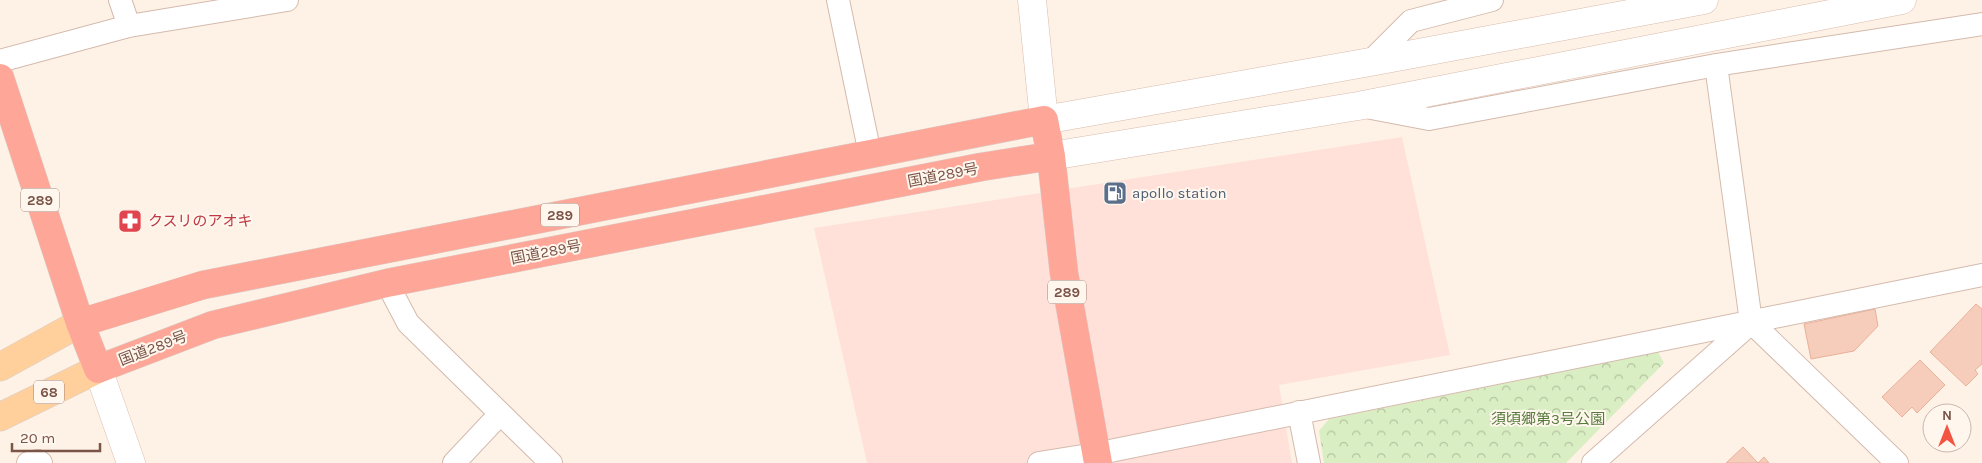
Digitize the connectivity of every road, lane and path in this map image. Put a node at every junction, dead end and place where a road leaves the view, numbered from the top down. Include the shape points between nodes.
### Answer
1 (120, 0) edge
2 (287, 0) edge
3 (838, 0) edge
4 (1032, 0) edge
5 (1492, 0) edge
6 (1704, 0) edge
7 (1902, 0) edge
8 (1982, 24) edge
9 (129, 26) junction
10 (0, 61) edge
11 (1370, 62) junction
12 (1716, 65) junction
13 (0, 78) edge
14 (1358, 106) junction
15 (1044, 120) junction
16 (870, 154) junction
17 (1051, 156) junction
18 (1982, 275) edge
19 (387, 283) junction
20 (80, 322) junction
21 (1751, 322) junction
22 (0, 367) edge
23 (98, 369) junction
24 (1299, 412) junction
25 (500, 414) junction
26 (0, 417) edge
27 (1097, 459) edge
28 (28, 463) edge
29 (41, 463) edge
30 (131, 463) edge
31 (454, 463) edge
32 (552, 463) edge
33 (1038, 463) edge
34 (1309, 463) edge
35 (1593, 463) edge
36 (1897, 463) edge

1 - 9 street
2 - 9 street
3 - 16 street
4 - 15 street
5 - 11 street via 1411,21
6 - 11 street
7 - 14 street
8 - 12 street
9 - 10 street
11 - 15 street
12 - 14 street via 1429,119
12 - 21 street
13 - 20 highway, 289
14 - 17 street
15 - 16 highway, 289
15 - 17 highway, 289
16 - 20 highway, 289 via 203,285
17 - 19 highway, 国道289号 / 289
17 - 27 highway, 289 via 1064,273
18 - 21 street
19 - 23 highway, 国道289号 / 289 via 213,325
19 - 25 street via 408,323
20 - 22 main road
20 - 23 highway, 289
21 - 24 street
21 - 35 street
21 - 36 street
23 - 26 main road, 68
23 - 30 street
24 - 27 street
24 - 34 street
25 - 31 street
25 - 32 street
27 - 33 street
28 - 29 street

